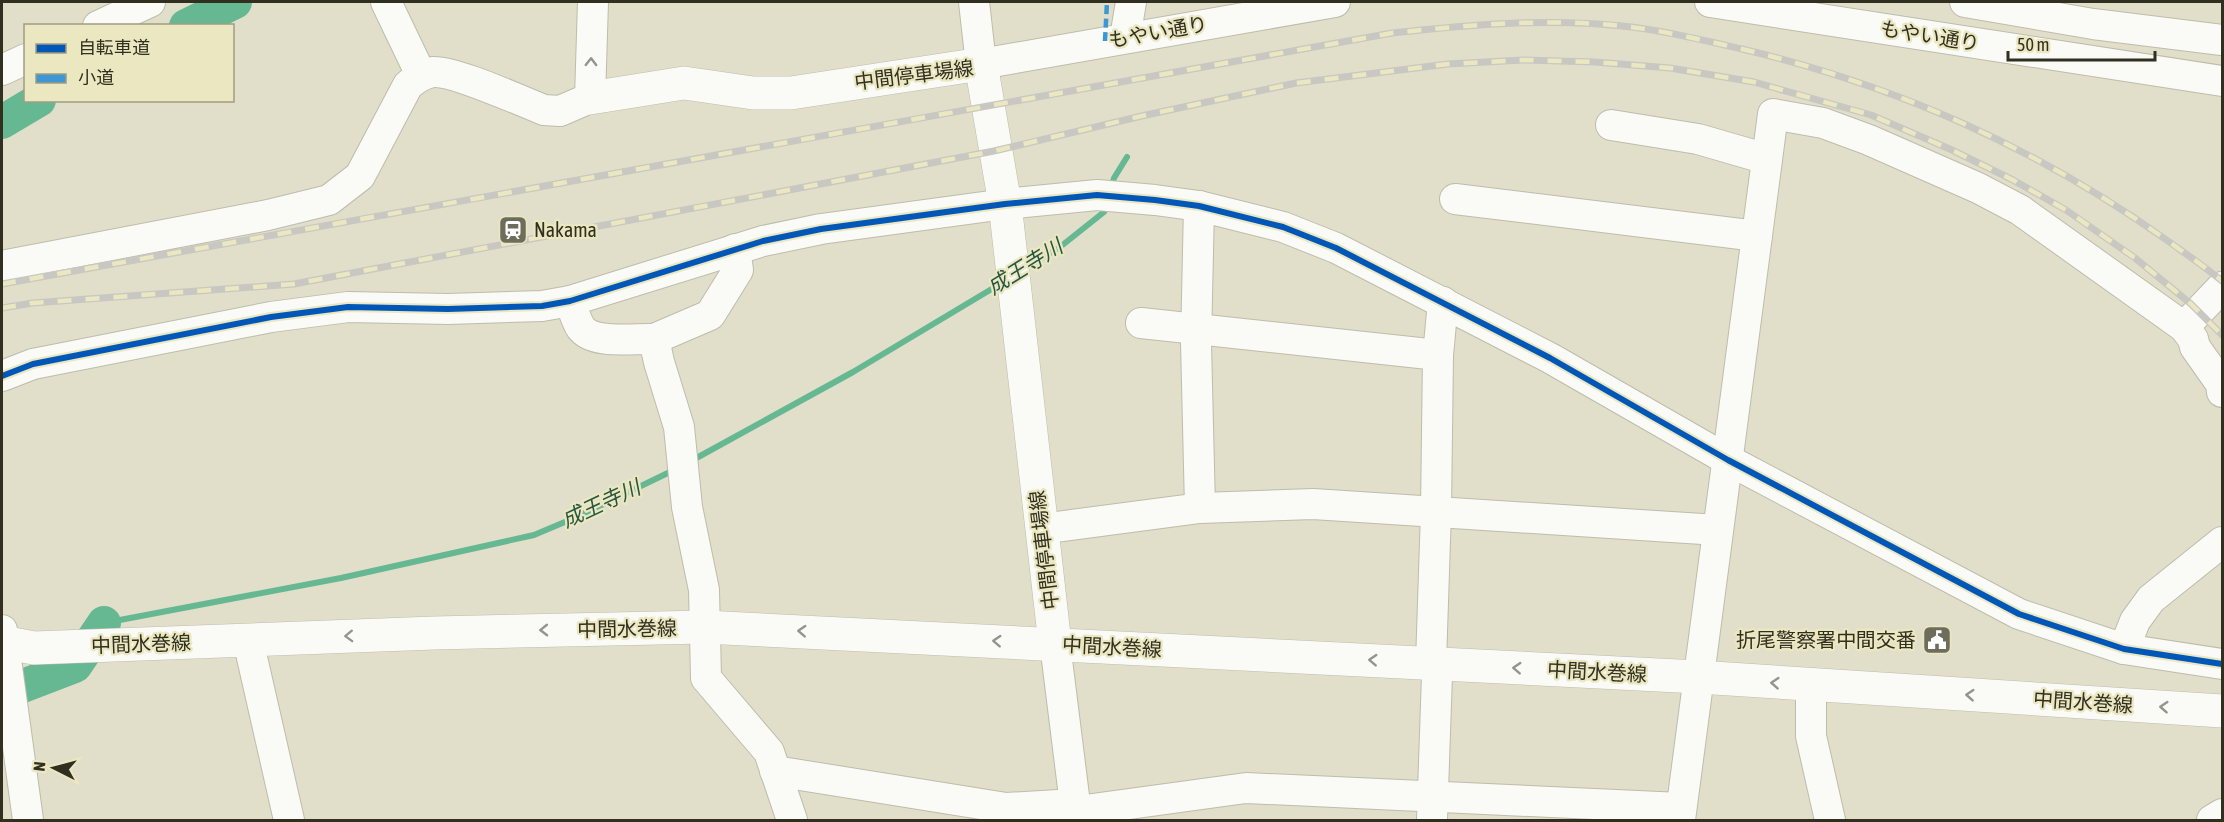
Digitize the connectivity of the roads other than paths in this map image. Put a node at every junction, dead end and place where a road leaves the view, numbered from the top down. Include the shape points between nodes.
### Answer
1 (150, 2) edge
2 (386, 2) edge
3 (974, 2) edge
4 (1132, 2) edge
5 (1335, 2) edge
6 (1710, 2) edge
7 (1965, 2) edge
8 (1794, 8) edge
9 (593, 14) edge
10 (102, 24) edge
11 (2093, 24) junction
12 (1125, 38) junction
13 (2223, 40) edge
14 (24, 60) edge
15 (2086, 60) junction
16 (981, 64) junction
17 (2, 70) edge
18 (421, 75) junction
19 (2223, 81) edge
20 (591, 98) junction
21 (1611, 125) dead end
22 (1767, 159) junction
23 (1455, 199) dead end
24 (1005, 204) junction
25 (1199, 206) junction
26 (1757, 236) junction
27 (735, 249) junction
28 (2, 266) edge
29 (2223, 287) edge
30 (570, 301) junction
31 (1443, 302) junction
32 (1142, 323) dead end
33 (2184, 327) junction
34 (1197, 328) junction
35 (654, 339) junction
36 (1438, 355) junction
37 (2, 375) edge
38 (2223, 392) edge
39 (1728, 460) junction
40 (1200, 508) junction
41 (1436, 511) junction
42 (1041, 529) junction
43 (1718, 530) junction
44 (2223, 542) edge
45 (704, 627) junction
46 (2, 638) edge
47 (248, 640) junction
48 (1055, 644) junction
49 (2124, 649) junction
50 (1431, 663) junction
51 (2223, 664) edge
52 (1698, 677) junction
53 (1811, 685) junction
54 (2223, 711) edge
55 (775, 771) junction
56 (1433, 808) edge
57 (1076, 812) edge
58 (1681, 814) edge
59 (2223, 814) edge
60 (28, 820) edge
61 (288, 820) edge
62 (792, 820) edge
63 (1830, 820) edge
64 (2212, 820) edge

1 - 10 street
2 - 18 street
3 - 16 street
4 - 12 street
5 - 12 street, もやい通り
6 - 8 street, もやい通り
7 - 11 street
8 - 15 street, もやい通り
20 -> 9 street
11 - 13 street
11 - 15 street
12 - 16 street, もやい通り
14 - 17 street
15 - 19 street, もやい通り
16 - 20 main road, 中間停車場線 via 791,93 753,93 684,83
16 - 24 main road, 中間停車場線
18 - 20 street via 454,75 544,110 560,111
18 - 28 street via 408,85 360,176 329,200
21 - 22 street via 1698,140
22 - 26 street
22 - 33 street via 1773,114 1823,123 1869,141 1947,173 2020,210
23 - 26 street
24 - 25 street via 1097,195
24 - 27 street via 821,230
24 - 42 main road, 中間停車場線
25 - 31 street via 1283,227
25 - 34 street
26 - 39 street
27 - 30 street
27 - 35 street via 738,270 710,315
29 - 33 street
30 - 35 street via 580,327 589,335 599,339
30 - 37 street via 515,308 348,307 271,317 33,364
31 - 36 street
31 - 39 street via 1560,363
32 - 34 street
33 - 38 street
34 - 36 street
34 - 40 street
35 - 45 street via 679,427 687,507 704,590
36 - 41 street
39 - 43 street
39 - 49 street via 2019,614
40 - 41 street via 1313,504
40 - 42 street
41 - 43 street
41 - 50 street
42 - 48 main road, 中間停車場線
43 - 52 street
44 - 49 street via 2151,599 2135,621
45 -> 47 main road, 中間水巻線
48 -> 45 main road, 中間水巻線
45 - 55 street via 706,678 769,752
46 - 47 main road, 中間水巻線 via 34,648
46 - 60 street
47 - 61 street
50 -> 48 main road, 中間水巻線
48 - 57 street
49 - 51 street
52 -> 50 main road, 中間水巻線
50 - 56 street via 1437,675
53 -> 52 main road, 中間水巻線
52 - 58 street
54 -> 53 main road, 中間水巻線
53 - 63 street via 1811,735
55 - 57 street via 1006,808
55 - 62 street
56 - 57 street via 1246,788
56 - 58 street
59 - 64 street

